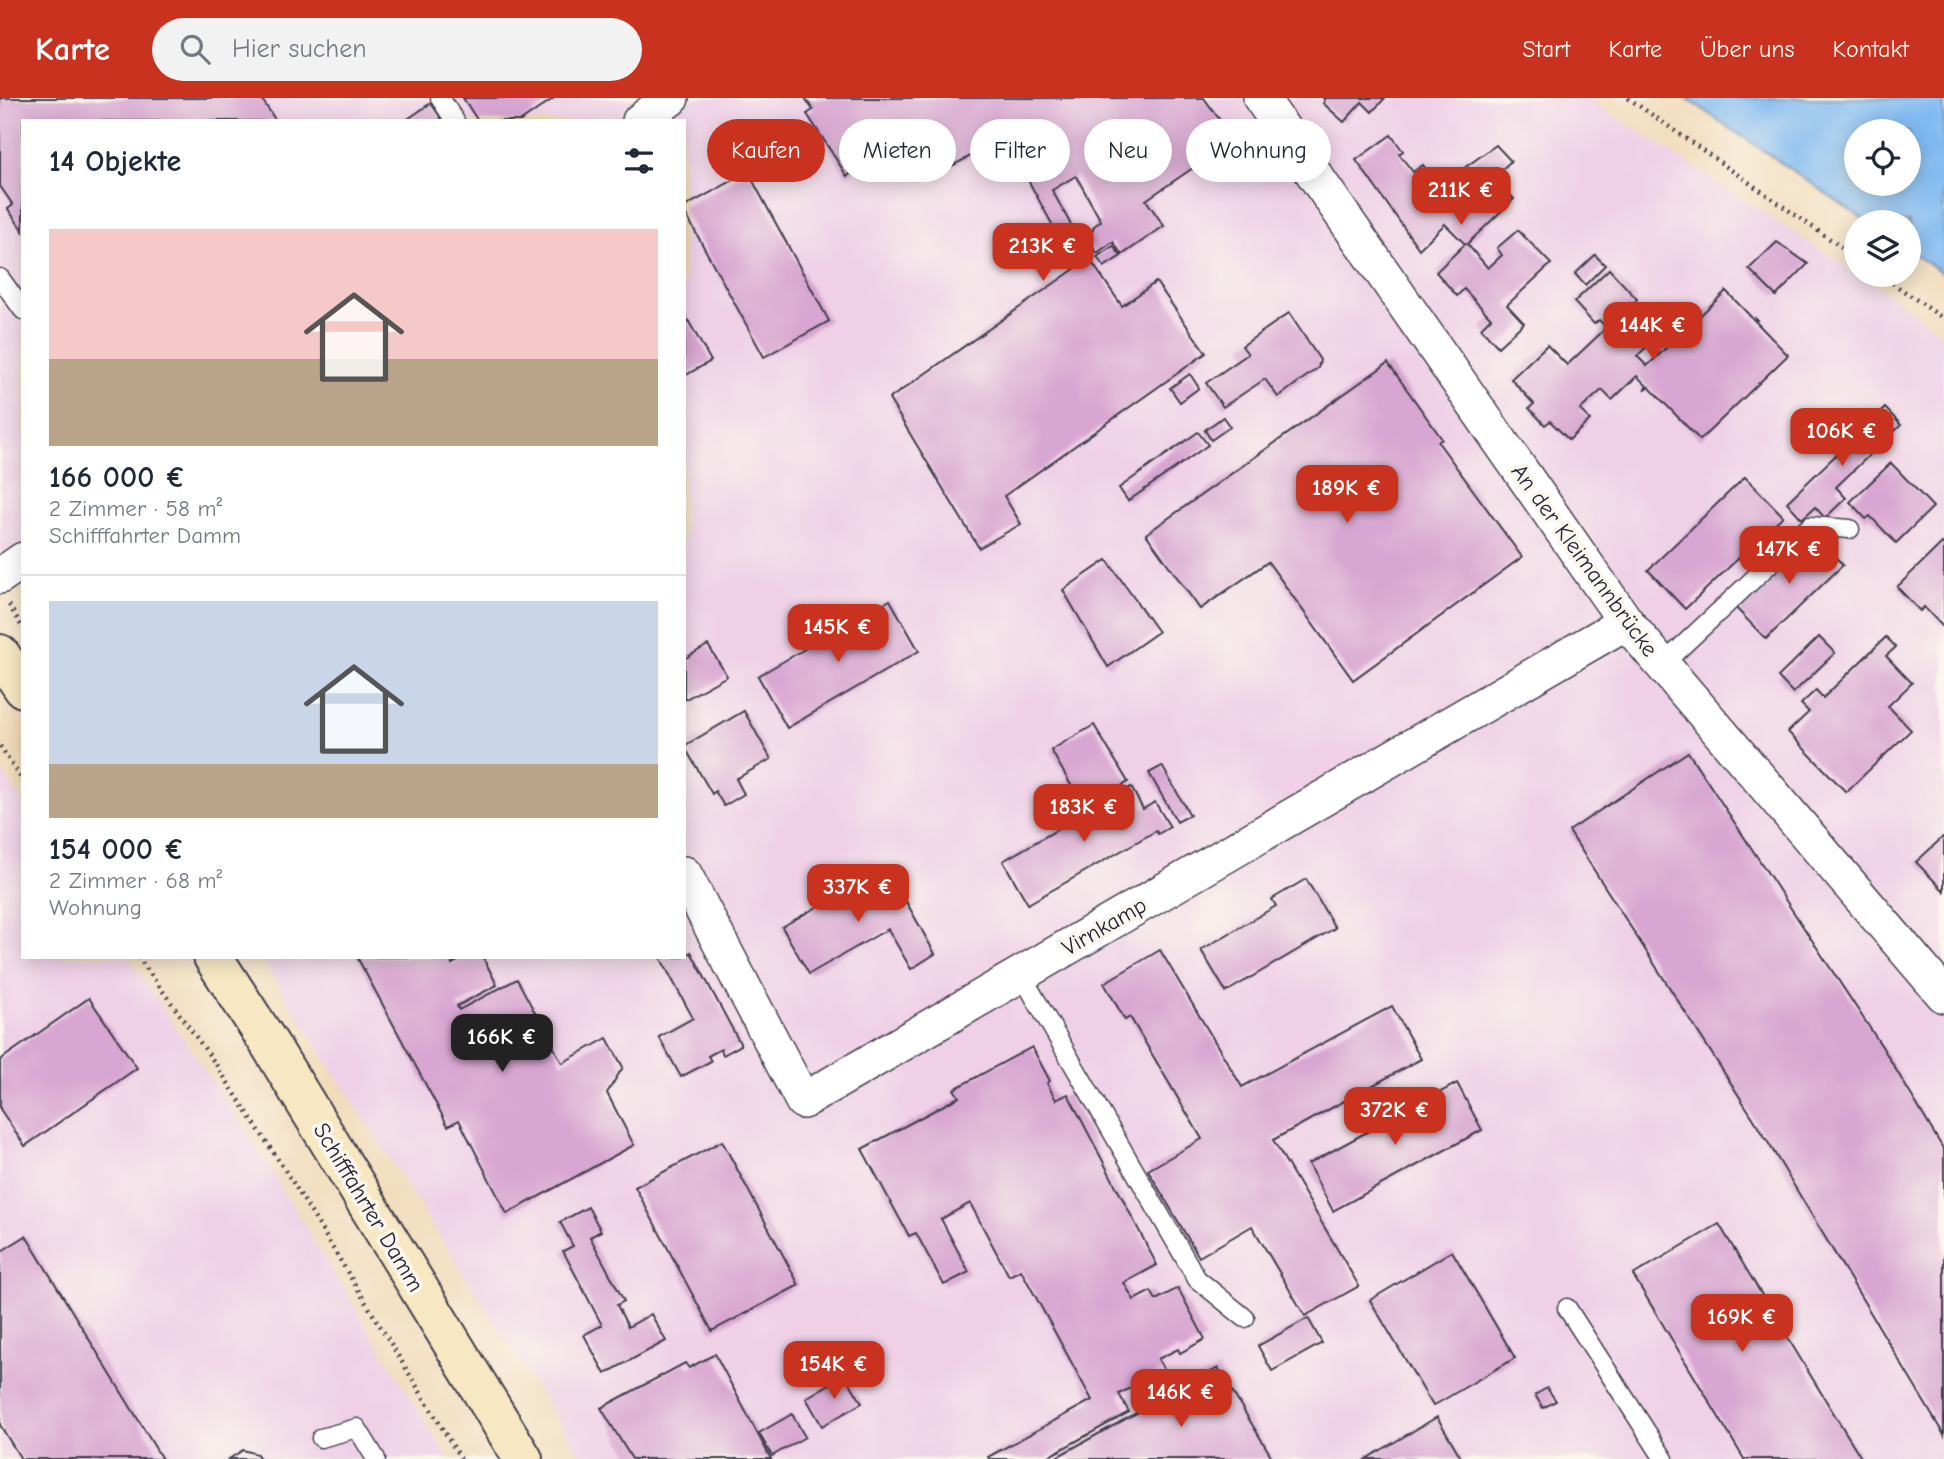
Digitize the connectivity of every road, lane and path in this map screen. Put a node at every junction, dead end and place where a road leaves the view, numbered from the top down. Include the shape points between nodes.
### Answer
1 (440, 98) edge
2 (671, 98) edge
3 (1261, 98) edge
4 (1628, 98) edge
5 (454, 119) edge
6 (643, 119) edge
7 (1844, 249) edge
8 (0, 278) edge
9 (1898, 287) edge
10 (21, 307) edge
11 (1944, 319) edge
12 (1850, 529) dead end
13 (21, 561) edge
14 (0, 576) edge
15 (1626, 622) junction
16 (0, 654) edge
17 (1662, 665) junction
18 (21, 685) edge
19 (0, 746) edge
20 (21, 778) edge
21 (686, 878) edge
22 (139, 959) edge
23 (214, 959) edge
24 (1021, 974) junction
25 (1944, 995) edge
26 (1567, 1308) dead end
27 (1245, 1318) dead end
28 (321, 1438) dead end
29 (376, 1459) edge
30 (461, 1459) edge
31 (523, 1459) edge
32 (1664, 1459) edge

1 - 5 lane
2 - 6 street
3 - 15 street, An der Kleimannbrücke
4 - 7 path
8 - 10 lane
9 - 11 path
12 - 17 lane via 1810,526
13 - 14 street
15 - 17 street, An der Kleimannbrücke
15 - 24 street, Virnkamp
16 - 18 main road
17 - 25 street, An der Kleimannbrücke
19 - 20 path
21 - 24 street, Virnkamp via 803,1101
22 - 30 path via 292,1181
23 - 31 main road, Schifffahrter Damm
24 - 27 lane via 1197,1279
26 - 32 lane
28 - 29 lane via 357,1428

